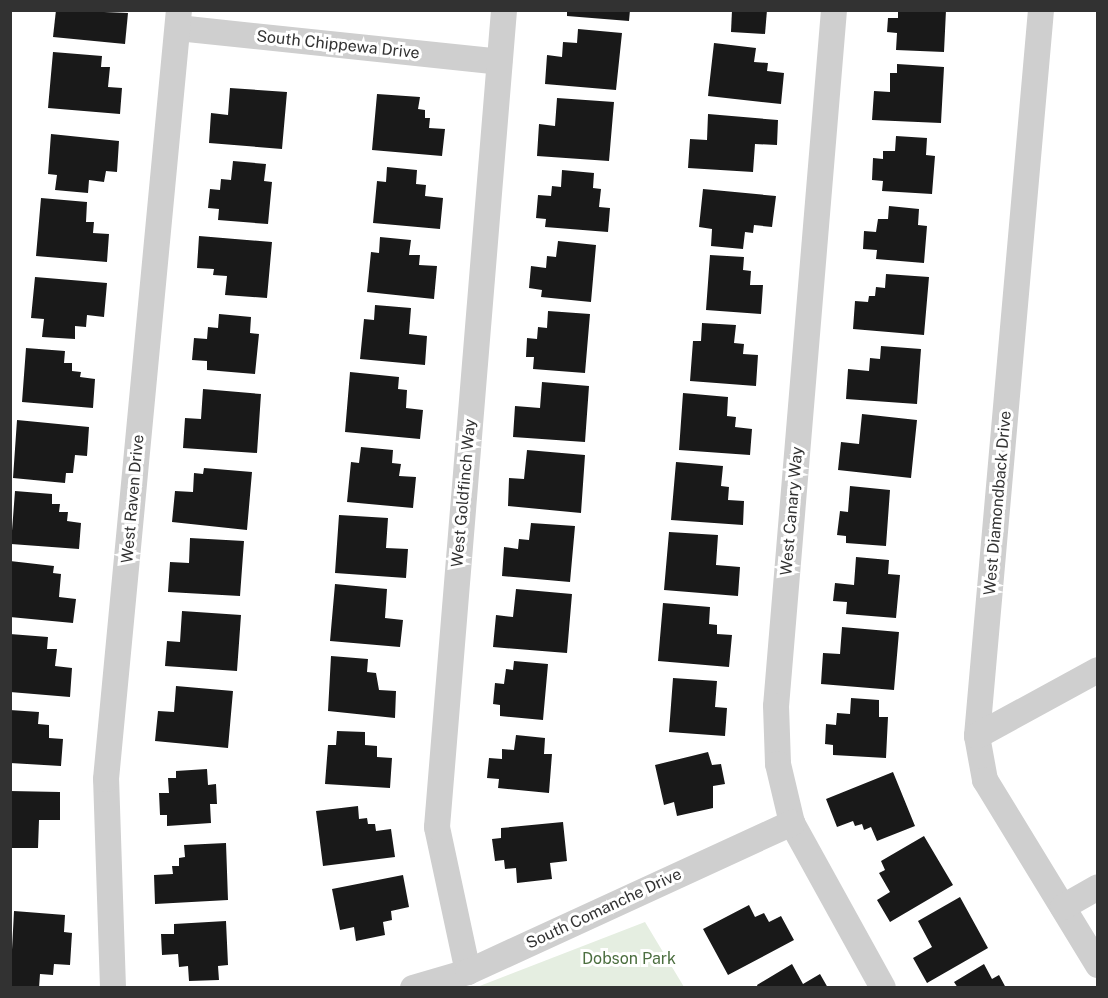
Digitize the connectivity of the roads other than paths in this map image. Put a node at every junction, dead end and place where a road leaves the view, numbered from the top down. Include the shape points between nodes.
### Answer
1 (504, 10) edge
2 (834, 10) edge
3 (1041, 10) edge
4 (178, 19) edge
5 (499, 62) junction
6 (1098, 670) edge
7 (977, 736) junction
8 (792, 823) junction
9 (1098, 887) edge
10 (1063, 907) junction
11 (1098, 965) edge
12 (468, 972) junction
13 (113, 987) edge
14 (413, 987) edge
15 (883, 987) edge

1 - 5 street, West Goldfinch Way
2 - 8 street, West Canary Way via 776,706 778,764
3 - 7 street, West Diamondback Drive
4 - 5 street, South Chippewa Drive
4 - 13 street, West Raven Drive via 106,779
5 - 12 street, West Goldfinch Way via 437,827
6 - 7 street
7 - 10 street, West Diamondback Drive via 985,780
8 - 12 street, South Comanche Drive
8 - 15 street, West Canary Way
9 - 10 street
10 - 11 street, West Diamondback Drive
12 - 14 street, South Comanche Drive

